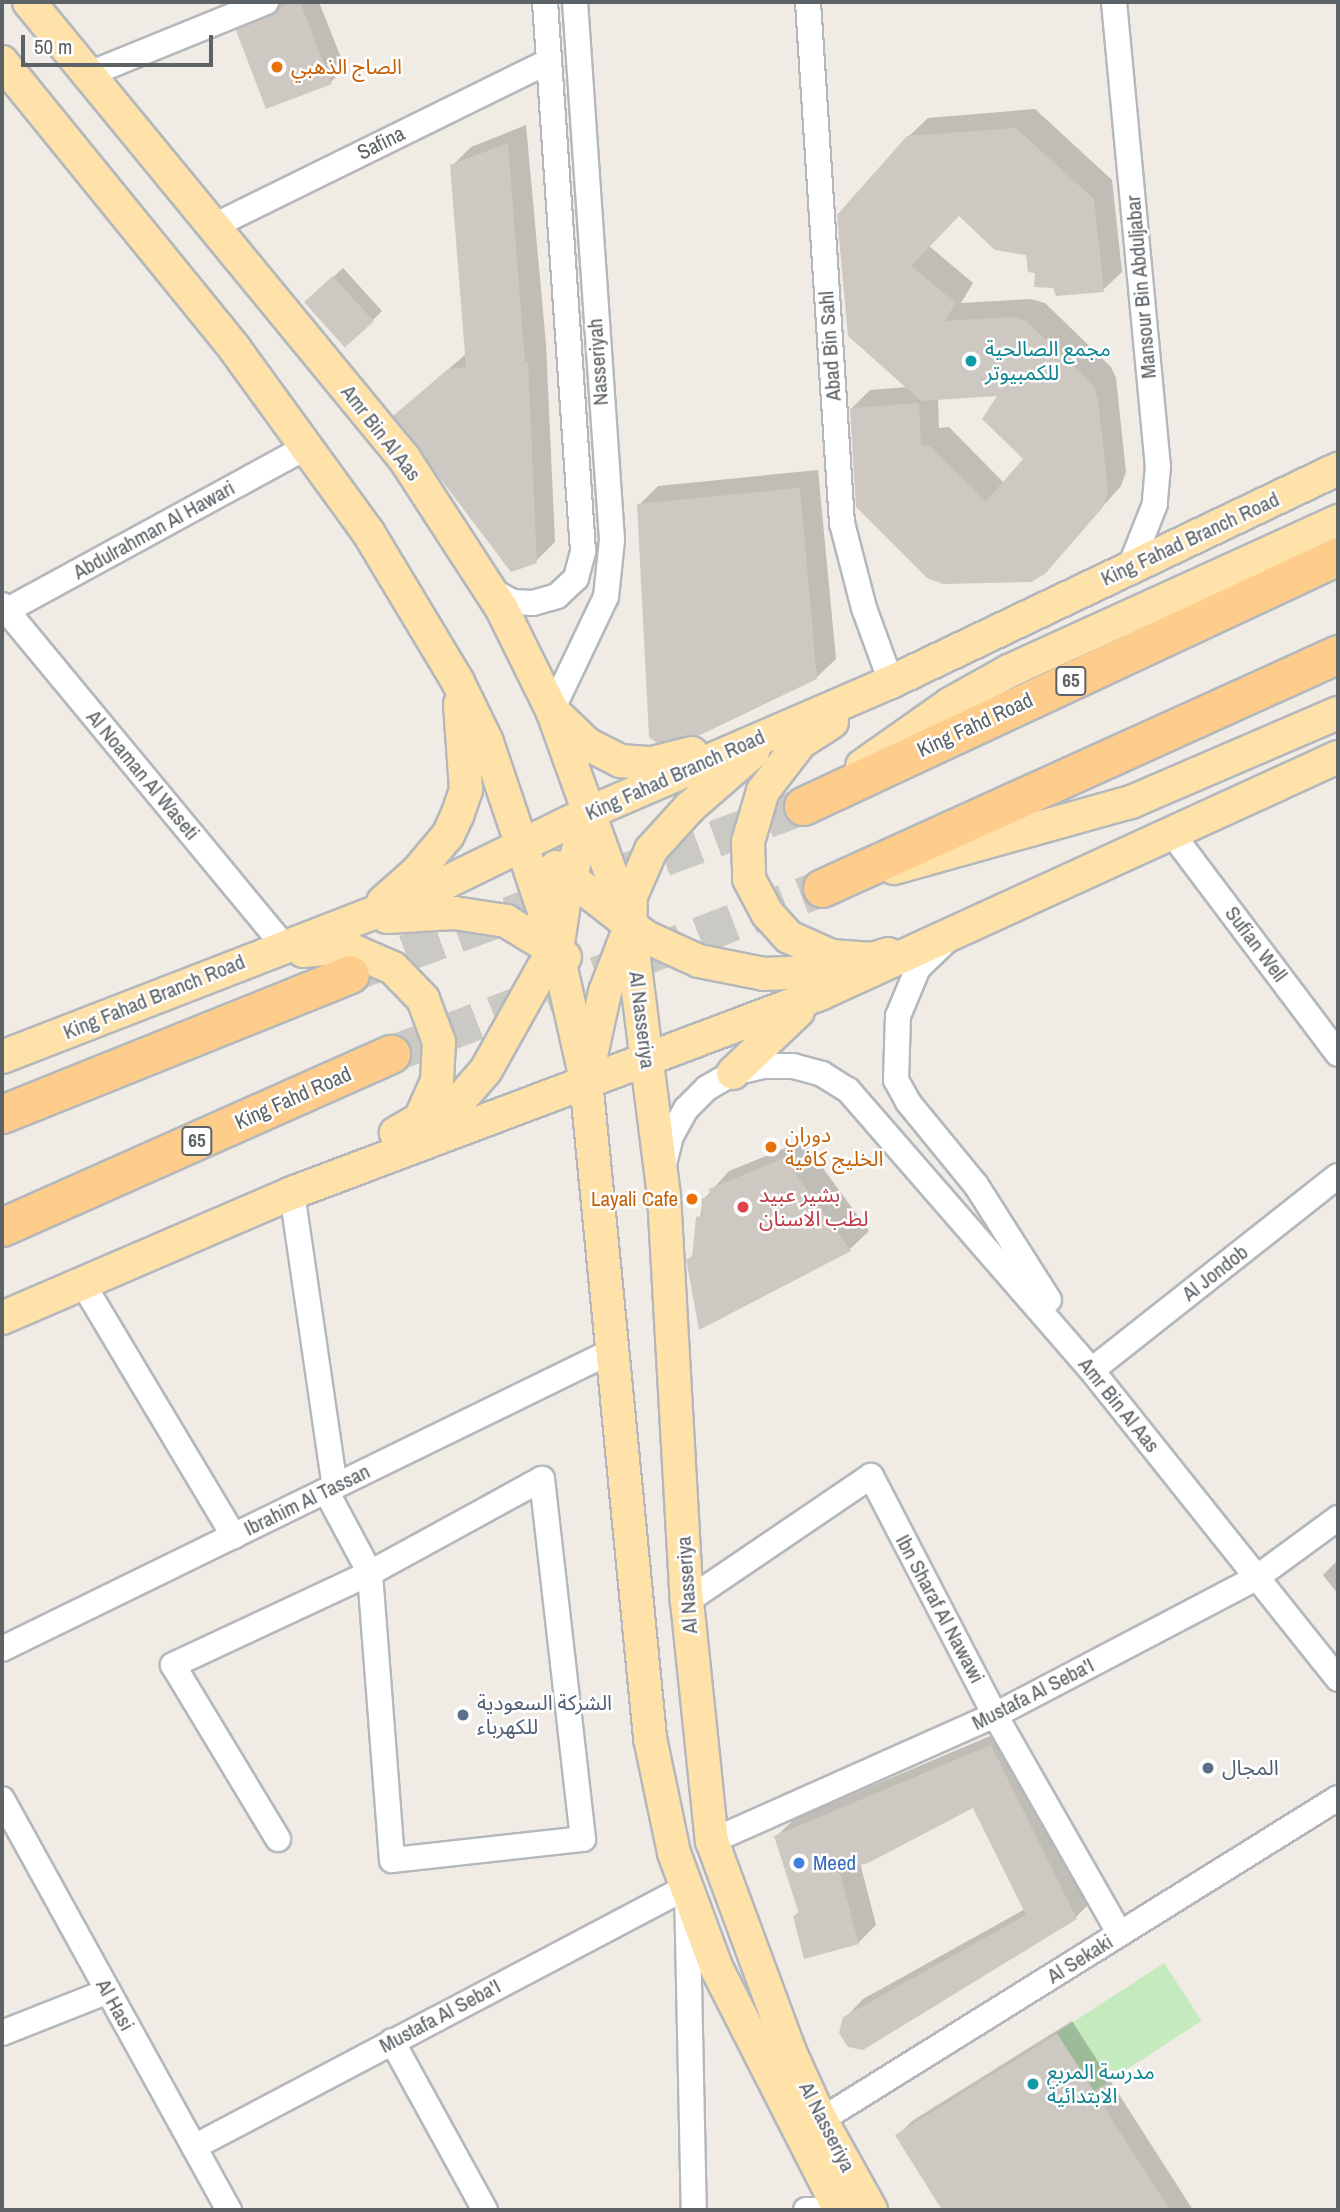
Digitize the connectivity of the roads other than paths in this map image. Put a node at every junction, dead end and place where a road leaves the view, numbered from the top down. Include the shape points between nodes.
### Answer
1 (29, 2) edge
2 (266, 2) edge
3 (545, 2) edge
4 (575, 2) edge
5 (808, 2) edge
6 (1114, 2) edge
7 (549, 61) junction
8 (89, 74) junction
9 (8, 80) edge
10 (214, 226) junction
11 (306, 447) junction
12 (1338, 469) edge
13 (1338, 521) edge
14 (1338, 556) edge
15 (1130, 567) junction
16 (489, 589) junction
17 (3, 609) edge
18 (1338, 654) edge
19 (458, 682) junction
20 (891, 682) junction
21 (552, 710) junction
22 (1338, 713) edge
23 (778, 730) junction
24 (1338, 757) edge
25 (803, 806) joint
26 (588, 813) junction
27 (1173, 835) junction
28 (524, 844) junction
29 (571, 878) junction
30 (822, 888) joint
31 (366, 917) junction
32 (630, 927) junction
33 (953, 932) junction
34 (283, 945) junction
35 (557, 950) junction
36 (243, 961) junction
37 (871, 970) junction
38 (349, 974) tunnel mouth
39 (605, 992) junction
40 (820, 994) junction
41 (391, 1054) tunnel mouth
42 (1338, 1054) edge
43 (2, 1057) edge
44 (646, 1059) junction
45 (733, 1073) junction
46 (586, 1080) junction
47 (2, 1114) edge
48 (354, 1171) junction
49 (1338, 1176) edge
50 (304, 1189) junction
51 (664, 1195) junction
52 (2, 1227) edge
53 (83, 1284) junction
54 (2, 1318) edge
55 (612, 1351) junction
56 (1090, 1368) junction
57 (330, 1489) junction
58 (1338, 1518) edge
59 (233, 1536) junction
60 (370, 1573) junction
61 (1256, 1578) junction
62 (687, 1601) junction
63 (2, 1649) edge
64 (1338, 1679) edge
65 (995, 1715) junction
66 (1338, 1798) edge
67 (2, 1799) edge
68 (278, 1839) dead end
69 (712, 1840) junction
70 (687, 1888) junction
71 (1120, 1934) junction
72 (108, 1991) junction
73 (2, 2033) edge
74 (392, 2041) junction
75 (821, 2120) junction
76 (194, 2147) junction
77 (229, 2210) edge
78 (485, 2210) edge
79 (694, 2210) edge
80 (806, 2210) edge
81 (823, 2210) edge
82 (840, 2210) edge
83 (871, 2210) edge

1 - 8 main road, Amr Bin Al Aas
2 - 8 street
3 - 7 street, Nasseriyah
4 - 21 street, Nasseriyah via 612,540 606,597
5 - 20 street, Abad Bin Sahl via 842,523 864,608
6 - 15 street, Mansour Bin Abduljabar via 1158,466 1155,504
7 - 10 street, Safina
7 - 16 street, Nasseriyah via 583,551 576,578 557,596 533,603 512,602
8 - 10 main road, Amr Bin Al Aas
9 - 11 main road via 236,349
10 - 16 main road, Amr Bin Al Aas via 404,458
11 - 17 street, Abdulrahman Al Hawari
11 - 19 main road via 368,532
12 - 15 main road, King Fahad Branch Road
13 - 25 main road via 1009,671 950,704
14 - 25 highway, King Fahd Road / 65
15 - 20 main road, King Fahad Branch Road
16 - 21 main road, Amr Bin Al Aas
17 - 34 street, Al Noaman Al Waseti
18 - 30 highway
19 - 28 main road
19 - 31 main road via 466,790 457,816 448,835 416,872
20 - 23 main road, King Fahad Branch Road
20 - 33 main road via 800,743 763,791 748,842 749,879 768,914 789,937 831,956 872,959
21 - 23 main road via 587,744 620,761 662,761
21 - 26 main road, Amr Bin Al Aas
22 - 30 main road via 1131,802
23 - 26 main road, King Fahad Branch Road
23 - 32 main road via 690,807 651,850 631,896
24 - 27 main road
26 - 28 main road, King Fahad Branch Road
26 - 29 main road
26 - 32 main road, Amr Bin Al Aas
27 - 33 main road
27 - 42 street, Sufian Well
28 - 29 main road
28 - 31 main road, King Fahad Branch Road
28 - 35 main road
29 - 32 main road
29 - 35 main road
31 - 34 main road, King Fahad Branch Road
31 - 35 main road via 454,913 506,921
32 - 37 main road via 699,961 764,974
32 - 39 main road
32 - 44 main road, Al Nasseriya
33 - 37 main road
33 - 56 street via 918,968 898,1016 896,1080 908,1102 976,1185
34 - 36 main road, King Fahad Branch Road
35 - 39 main road
35 - 46 main road, Al Nasseriya
35 - 48 main road via 486,1070 440,1123
36 - 43 main road, King Fahad Branch Road
36 - 50 main road via 345,947 393,968 423,999 439,1042 437,1081 419,1119
37 - 40 main road
38 - 47 highway
39 - 44 main road
39 - 46 main road
40 - 44 main road
40 - 45 main road via 774,1031
41 - 52 highway, King Fahd Road / 65
44 - 46 main road
44 - 51 main road, Al Nasseriya
45 - 51 street via 700,1095 671,1136 663,1165
45 - 56 street, Amr Bin Al Aas via 793,1066 822,1074 848,1090
46 - 48 main road
46 - 55 main road, Al Nasseriya
48 - 50 main road
49 - 56 street, Al Jondob
50 - 53 main road
50 - 57 street
51 - 62 main road, Al Nasseriya
53 - 54 main road
53 - 59 street
55 - 57 street, Ibrahim Al Tassan
55 - 70 main road, Al Nasseriya via 650,1738 674,1853
56 - 61 street, Amr Bin Al Aas
57 - 59 street, Ibrahim Al Tassan
57 - 60 street
58 - 61 street, Mustafa Al Seba'I
59 - 63 street, Ibrahim Al Tassan
60 - 60 street via 542,1479 583,1839 391,1860
60 - 68 street via 173,1665
61 - 64 street, Amr Bin Al Aas
61 - 65 street, Mustafa Al Seba'I
62 - 65 street, Ibn Sharaf Al Nawawi via 871,1476
62 - 69 main road, Al Nasseriya
65 - 69 street, Mustafa Al Seba'I
65 - 71 street, Ibn Sharaf Al Nawawi
66 - 71 street, Al Sekaki
67 - 72 street, Al Hasi
69 - 75 main road, Al Nasseriya via 751,1955
70 - 74 street, Mustafa Al Seba'I
70 - 79 street
70 - 82 main road, Al Nasseriya via 717,1969
71 - 75 street, Al Sekaki
72 - 73 street
72 - 76 street, Al Hasi
74 - 76 street, Mustafa Al Seba'I
74 - 78 street
75 - 83 main road, Al Nasseriya
76 - 77 street, Al Hasi
80 - 81 street

